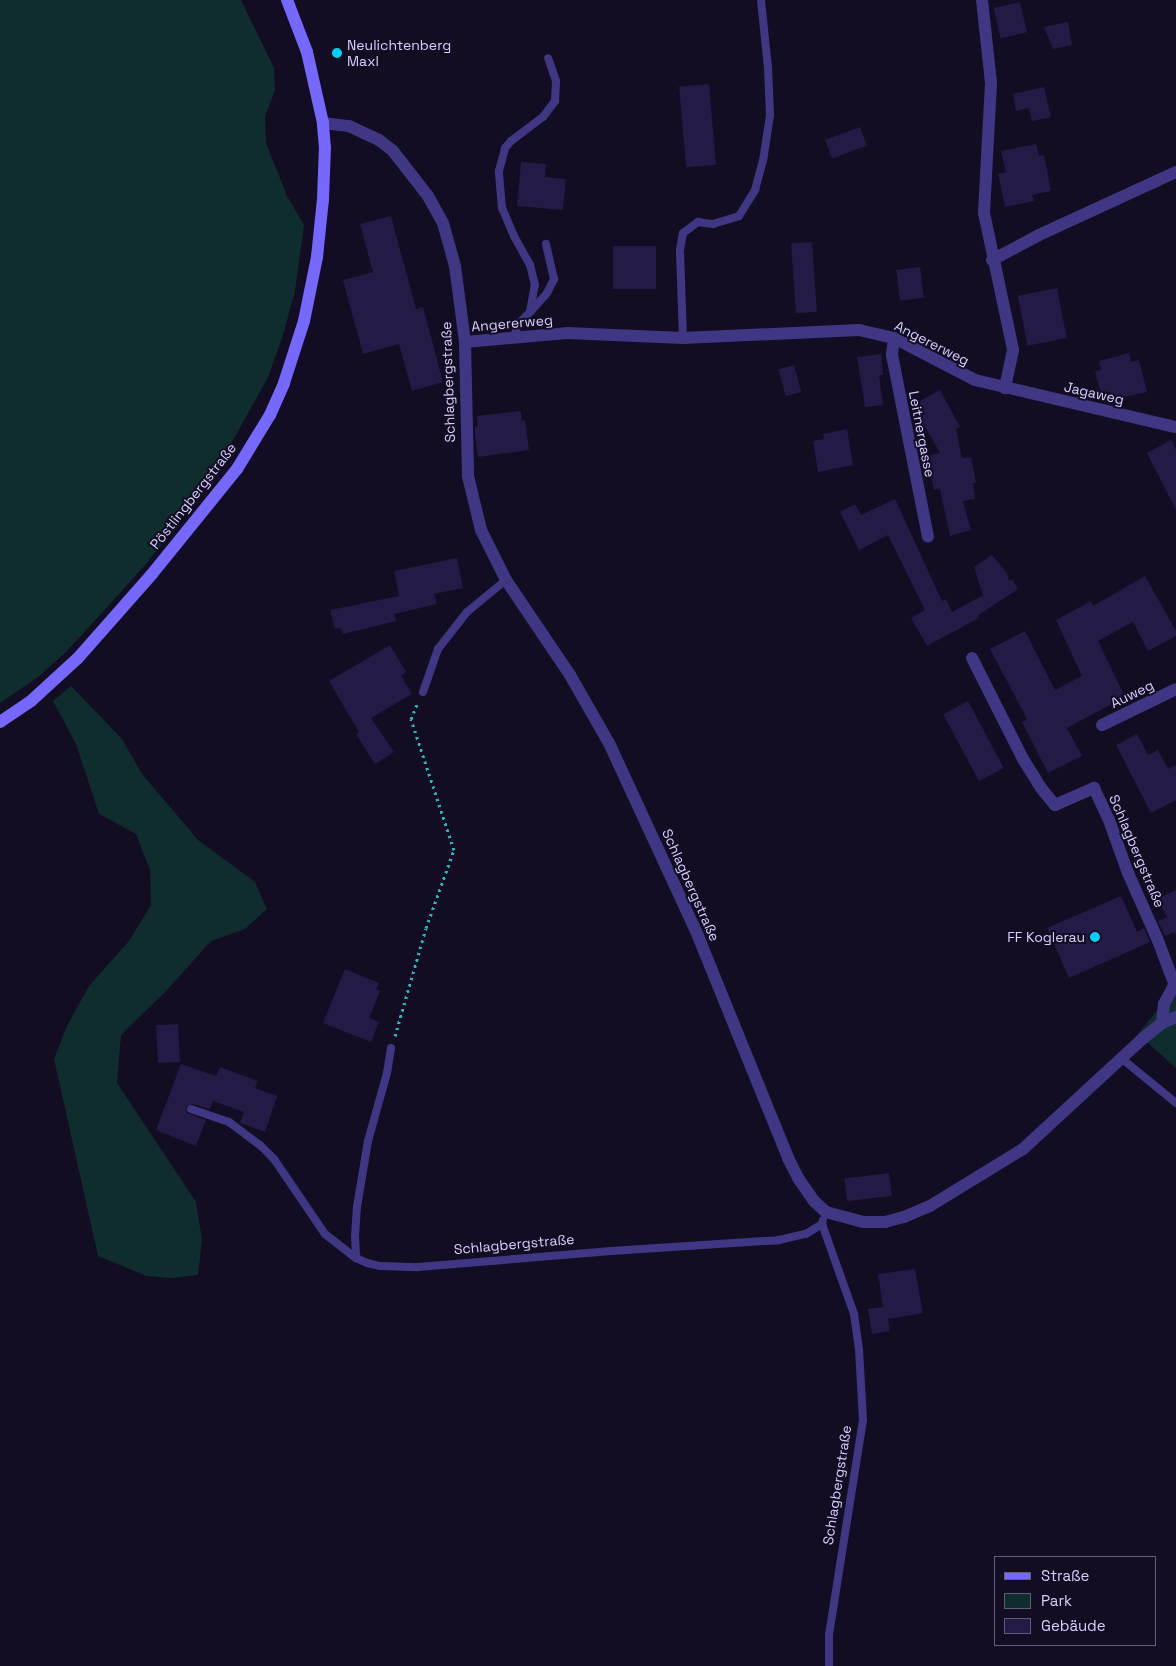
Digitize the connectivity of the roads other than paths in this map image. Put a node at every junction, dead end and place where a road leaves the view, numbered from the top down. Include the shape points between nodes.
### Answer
1 (287, 0) edge
2 (761, 0) edge
3 (982, 0) edge
4 (548, 58) dead end
5 (323, 123) junction
6 (1176, 172) edge
7 (546, 244) dead end
8 (992, 260) junction
9 (530, 312) junction
10 (514, 337) junction
11 (683, 338) junction
12 (894, 338) junction
13 (465, 342) junction
14 (1005, 388) junction
15 (1176, 426) edge
16 (928, 536) dead end
17 (506, 580) junction
18 (972, 658) dead end
19 (1176, 689) edge
20 (423, 692) road end
21 (0, 722) edge
22 (1102, 725) dead end
23 (1175, 982) edge
24 (1176, 1017) edge
25 (1162, 1023) junction
26 (391, 1048) road end
27 (1121, 1058) junction
28 (1176, 1103) edge
29 (191, 1109) dead end
30 (824, 1218) junction
31 (356, 1258) junction
32 (829, 1666) edge

1 - 5 main road, Pöstlingbergstraße via 307,52
2 - 11 lane via 770,115 762,161 755,190 739,216 712,224 698,222 683,233 680,250
3 - 8 street via 991,83 984,213
4 - 9 lane via 556,81 555,101 543,117 505,148 499,171 506,220 534,276
5 - 13 street, Schlagbergstraße via 349,126 379,140 393,151 428,196 449,241
5 - 21 main road, Pöstlingbergstraße via 323,199 317,257 304,322 270,415 237,469 115,618 31,701
6 - 8 street
7 - 9 lane via 554,279 547,293
8 - 14 street via 1013,350
9 - 10 lane via 518,324
10 - 11 street, Angererweg via 591,332
10 - 13 street, Angererweg
11 - 12 street, Angererweg via 840,329
12 - 14 street, Angererweg via 962,375
12 - 16 street, Leitnergasse via 892,356
13 - 17 street, Schlagbergstraße via 468,476 481,530
14 - 15 street, Jagaweg
17 - 20 lane via 467,612 438,650
17 - 30 street, Schlagbergstraße via 570,675 609,743 698,936 788,1158
18 - 23 street, Schlagbergstraße via 1023,759 1055,805 1094,788
19 - 22 street, Auweg
23 - 25 street via 1164,1004
24 - 25 street
25 - 27 street
26 - 31 lane via 362,1169
27 - 28 lane
27 - 30 street via 1023,1149 930,1206 885,1222
29 - 31 lane, Schlagbergstraße via 228,1122 260,1145 274,1159 324,1234
30 - 31 lane, Schlagbergstraße via 806,1234 779,1240 452,1265 393,1267
30 - 32 lane, Schlagbergstraße via 854,1314 863,1420 828,1634

